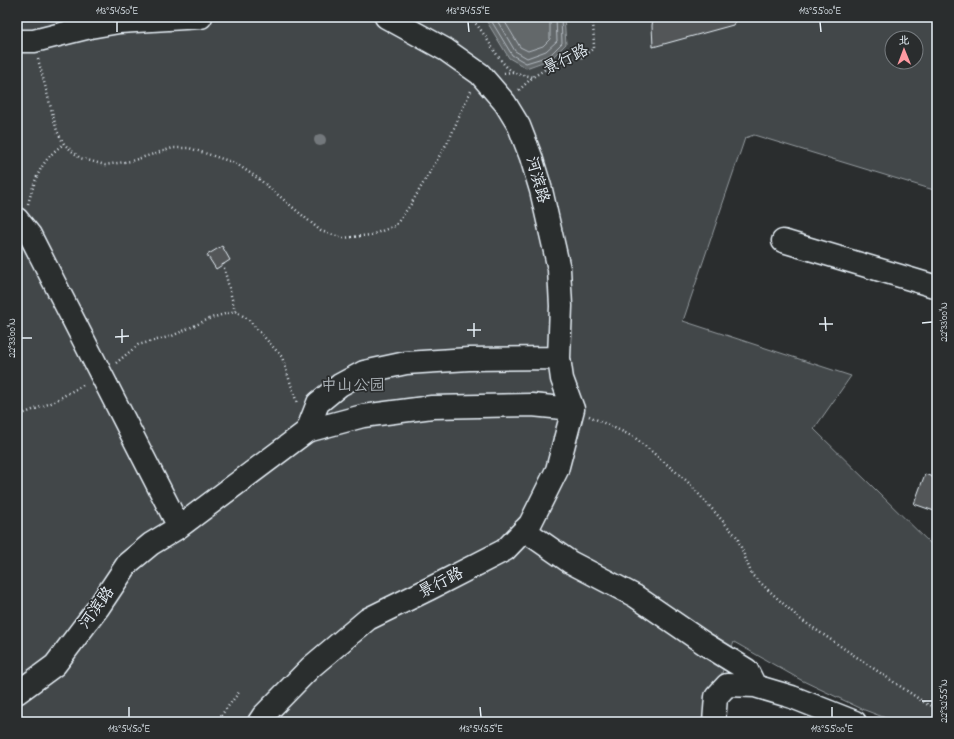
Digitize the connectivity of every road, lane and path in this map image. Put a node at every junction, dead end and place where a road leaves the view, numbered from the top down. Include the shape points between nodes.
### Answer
1 (201, 17) edge
2 (386, 17) edge
3 (466, 17) edge
4 (593, 17) edge
5 (25, 41) edge
6 (513, 72) junction
7 (480, 74) junction
8 (533, 77) junction
9 (505, 103) junction
10 (64, 144) junction
11 (17, 219) edge
12 (783, 242) dead end
13 (223, 264) dead end
14 (937, 287) edge
15 (235, 311) junction
16 (559, 358) junction
17 (102, 375) junction
18 (572, 408) junction
19 (17, 416) edge
20 (307, 432) junction
21 (179, 527) junction
22 (524, 530) junction
23 (755, 686) junction
24 (240, 691) dead end
25 (17, 693) edge
26 (937, 706) edge
27 (216, 722) edge
28 (259, 722) edge
29 (714, 722) edge
30 (855, 722) edge

1 - 5 lane via 119,22
2 - 7 lane, 河滨路 via 446,50
3 - 6 path via 476,25 503,64
4 - 8 path, 景行路 via 594,48 582,56 555,63
5 - 10 path
6 - 7 path
6 - 8 path, 景行路
7 - 9 lane, 河滨路
7 - 10 path via 450,138 411,204 395,226 371,235 343,238 321,231 259,179 235,163 189,148 173,148 131,161 105,165 80,158
8 - 9 path, 景行路
9 - 16 lane, 河滨路 via 519,126 531,157 559,269
10 - 11 path via 52,152 43,164 27,206
11 - 17 lane via 30,235
12 - 14 lane
13 - 15 path
15 - 17 path via 172,336 138,345
15 - 20 path via 248,319 282,357
16 - 18 lane, 河滨路 via 562,379
16 - 20 lane via 406,363 364,372 340,385 318,403
17 - 19 path via 51,403
17 - 21 lane
18 - 20 lane via 532,405 432,407 363,416
18 - 22 lane, 景行路 via 557,470 530,524
18 - 26 path via 634,438 687,481 737,537 752,575 800,619 928,705
20 - 21 lane, 河滨路
21 - 25 lane, 河滨路 via 151,544 128,563 55,665
22 - 23 lane via 570,562 635,596 747,670
22 - 28 lane, 景行路 via 505,550 368,619 311,667
23 - 29 lane via 727,685 716,697
23 - 30 lane via 792,697
24 - 27 path

